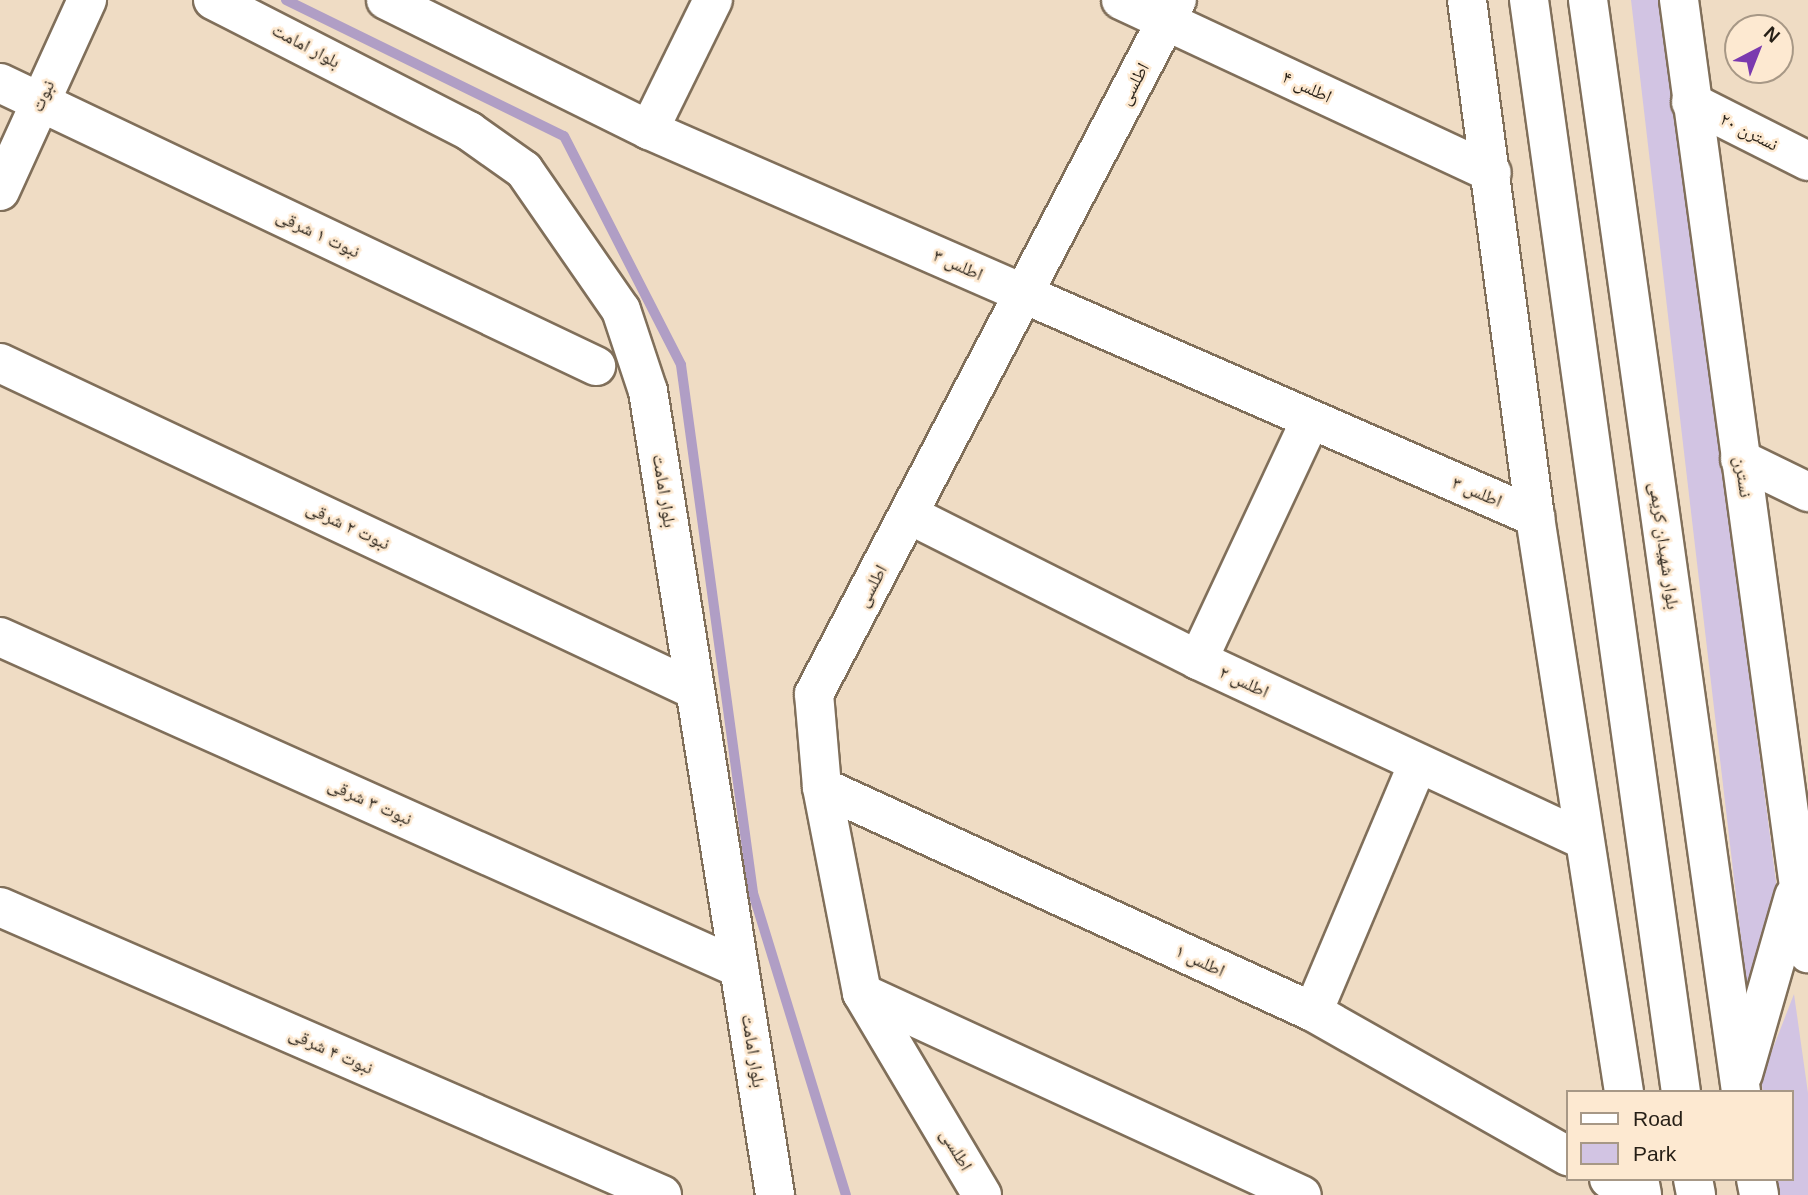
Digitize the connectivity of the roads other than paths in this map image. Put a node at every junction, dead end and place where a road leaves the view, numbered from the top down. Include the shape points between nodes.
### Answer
1 (87, 0) edge
2 (213, 0) edge
3 (386, 0) edge
4 (713, 0) edge
5 (1121, 0) edge
6 (1466, 0) edge
7 (1529, 0) edge
8 (1588, 0) edge
9 (1679, 0) edge
10 (1172, 11) edge
11 (0, 83) edge
12 (41, 102) junction
13 (1691, 102) junction
14 (649, 130) junction
15 (1808, 161) edge
16 (1492, 173) junction
17 (0, 191) edge
18 (1024, 294) junction
19 (0, 363) edge
20 (596, 366) dead end
21 (1310, 421) junction
22 (1740, 459) junction
23 (1808, 492) edge
24 (910, 515) junction
25 (1535, 517) junction
26 (0, 637) edge
27 (1198, 660) junction
28 (695, 690) junction
29 (1418, 764) junction
30 (822, 787) junction
31 (1798, 820) edge
32 (1582, 839) junction
33 (1798, 883) junction
34 (0, 907) edge
35 (1808, 953) edge
36 (739, 968) junction
37 (862, 993) junction
38 (1313, 1012) junction
39 (1740, 1089) edge
40 (1625, 1090) edge
41 (1681, 1090) edge
42 (1566, 1155) edge
43 (1613, 1181) edge
44 (662, 1195) edge
45 (775, 1195) edge
46 (982, 1195) edge
47 (1302, 1195) edge
48 (1639, 1195) edge

1 - 12 street, نبوت
2 - 28 street, بلوار امامت via 469,131 524,170 571,233 621,310 648,391
3 - 14 street, اطلس ۳
4 - 14 street
5 - 10 street, اطلس ۴
6 - 16 street
7 - 41 street
8 - 39 street, بلوار شهیدان کریمی
9 - 13 street, نسترن
10 - 16 street, اطلس ۴
10 - 18 street, اطلسی
11 - 12 street, نبوت ۱ شرقی
12 - 17 street, نبوت
12 - 20 street, نبوت ۱ شرقی
13 - 15 street, نسترن ۲۰
13 - 22 street, نسترن
14 - 18 street, اطلس ۳
16 - 25 street
18 - 21 street, اطلس ۳
18 - 24 street, اطلسی
19 - 28 street, نبوت ۲ شرقی
21 - 25 street, اطلس ۳
21 - 27 street
22 - 23 street
22 - 31 street, نسترن
24 - 27 street, اطلس ۲
24 - 30 street, اطلسی via 814,694
25 - 32 street
26 - 36 street, نبوت ۳ شرقی
27 - 29 street, اطلس ۲
28 - 36 street, بلوار امامت
29 - 32 street, اطلس ۲
29 - 38 street
30 - 37 street, اطلسی
30 - 38 street, اطلس ۱
31 - 33 street, نسترن
32 - 40 street
33 - 35 street, نسترن
33 - 39 street
34 - 44 street, نبوت ۴ شرقی
36 - 45 street, بلوار امامت
37 - 46 street, اطلسی
37 - 47 street
38 - 42 street, اطلس ۱
43 - 48 street

